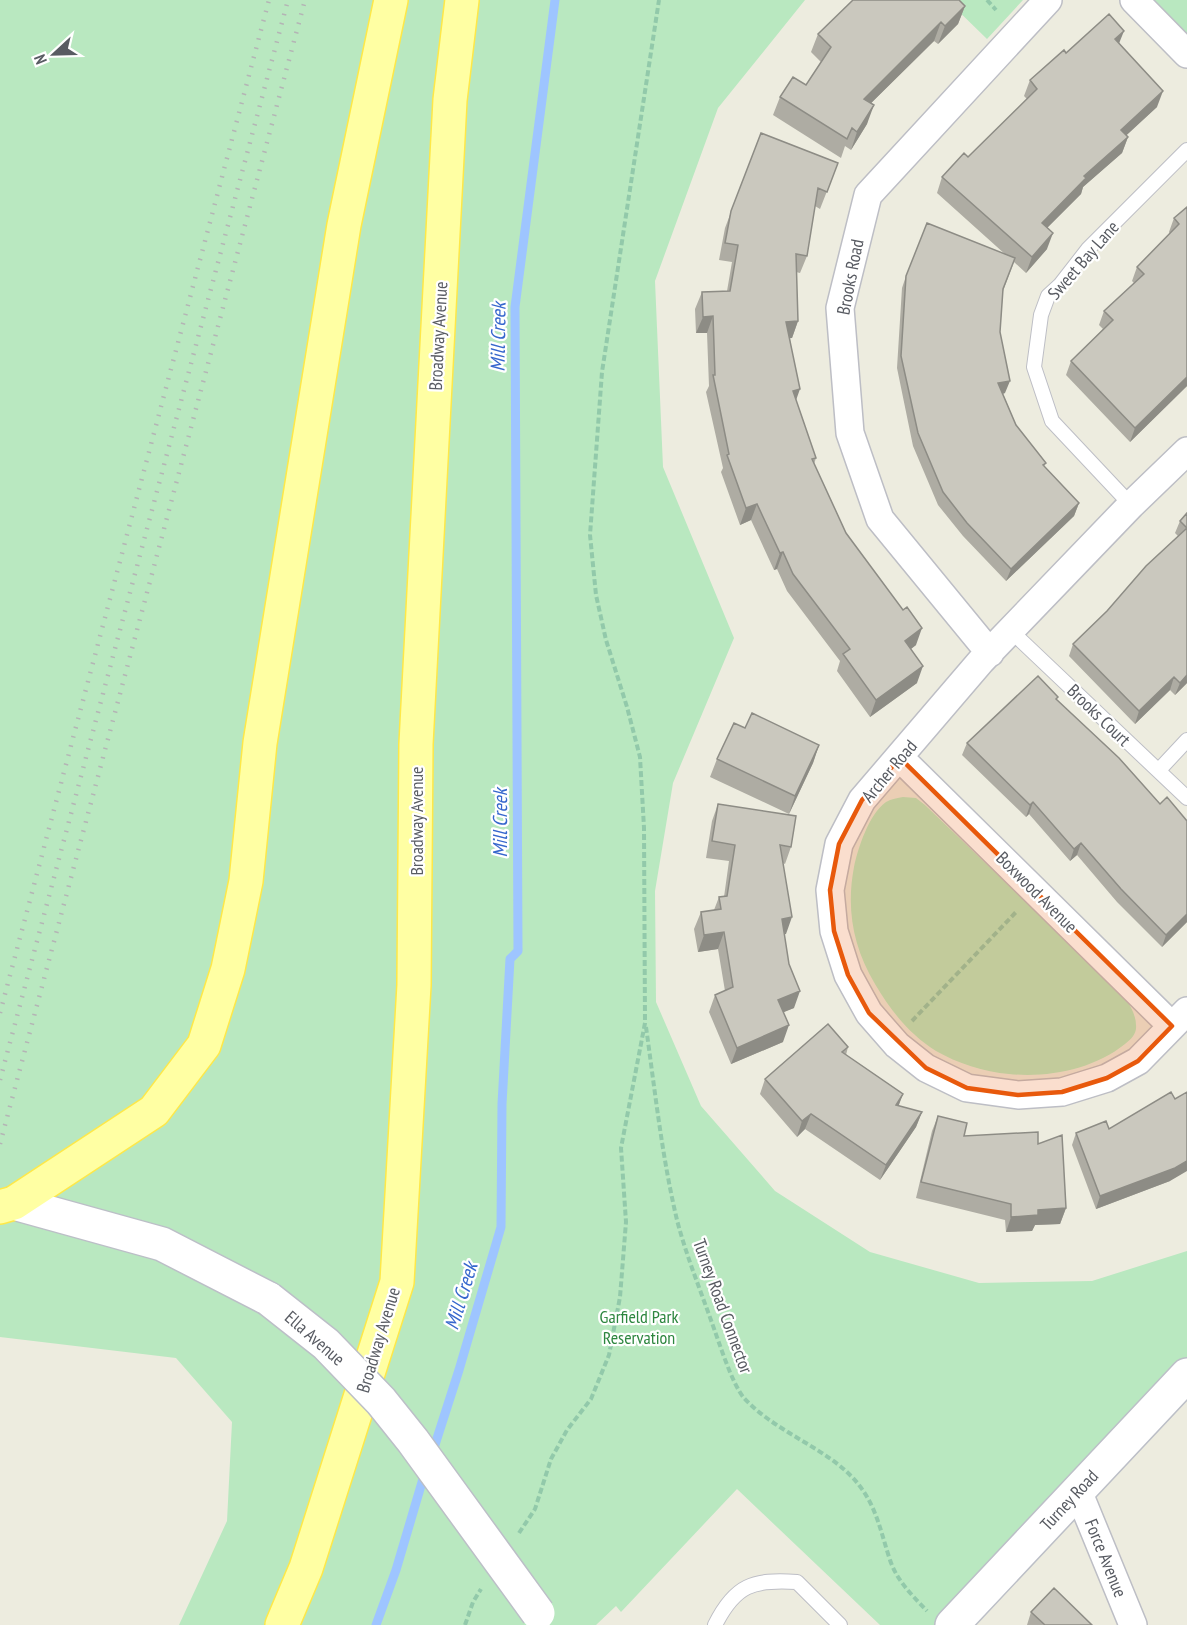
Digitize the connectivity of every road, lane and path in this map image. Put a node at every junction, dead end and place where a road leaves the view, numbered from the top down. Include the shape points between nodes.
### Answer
1 (391, 0) edge
2 (462, 0) edge
3 (659, 0) edge
4 (987, 0) edge
5 (1048, 0) edge
6 (1134, 0) edge
7 (996, 10) dead end
8 (1187, 54) edge
9 (1187, 150) edge
10 (1187, 451) edge
11 (1131, 505) junction
12 (1011, 631) junction
13 (990, 653) junction
14 (1187, 740) edge
15 (900, 758) junction
16 (1159, 771) junction
17 (1187, 798) edge
18 (1023, 904) dead end
19 (1180, 1018) edge
20 (645, 1023) junction
21 (905, 1028) dead end
22 (7, 1205) edge
23 (1187, 1375) edge
24 (1078, 1491) junction
25 (518, 1534) dead end
26 (485, 1582) dead end
27 (543, 1619) edge
28 (940, 1619) edge
29 (282, 1625) edge
30 (465, 1625) edge
31 (715, 1625) edge
32 (840, 1625) edge
33 (1133, 1625) edge

1 - 22 main road via 344,225 260,743 246,881 228,969 208,1034 204,1045 154,1111
2 - 29 main road, Broadway Avenue via 450,100 416,744 414,985 397,1282 306,1568
3 - 20 path via 602,372 590,535 596,595 606,640 640,757
4 - 7 path
5 - 13 street, Brooks Road via 868,195 840,308 850,433 880,519
6 - 8 street
9 - 11 lane, Sweet Bay Lane via 1088,249 1048,296 1041,315 1034,367 1052,421
10 - 11 street, Archer Road
11 - 12 street, Archer Road
12 - 13 street, Archer Road
12 - 16 lane, Brooks Court
13 - 15 street, Archer Road
14 - 16 lane
15 - 19 street, Boxwood Avenue
15 - 19 street, Archer Road via 862,800 839,844 830,890 834,932 848,975 869,1013 897,1045 926,1068 967,1088 1018,1095 1062,1092 1107,1078 1138,1061
16 - 17 lane, Brooks Court
18 - 21 path
20 - 25 path via 621,1148 626,1222 620,1297 609,1355 591,1399 550,1459 535,1509
20 - 28 path, Turney Road Connector via 677,1221 723,1356 742,1396 766,1418 851,1475 870,1498 901,1583
22 - 27 main road, Ella Avenue, bridge via 162,1244 268,1299 326,1344 381,1401
23 - 24 main road, Turney Road
24 - 28 main road, Turney Road
24 - 33 street, Force Avenue
26 - 30 path
31 - 32 lane via 736,1594 770,1580 796,1582

